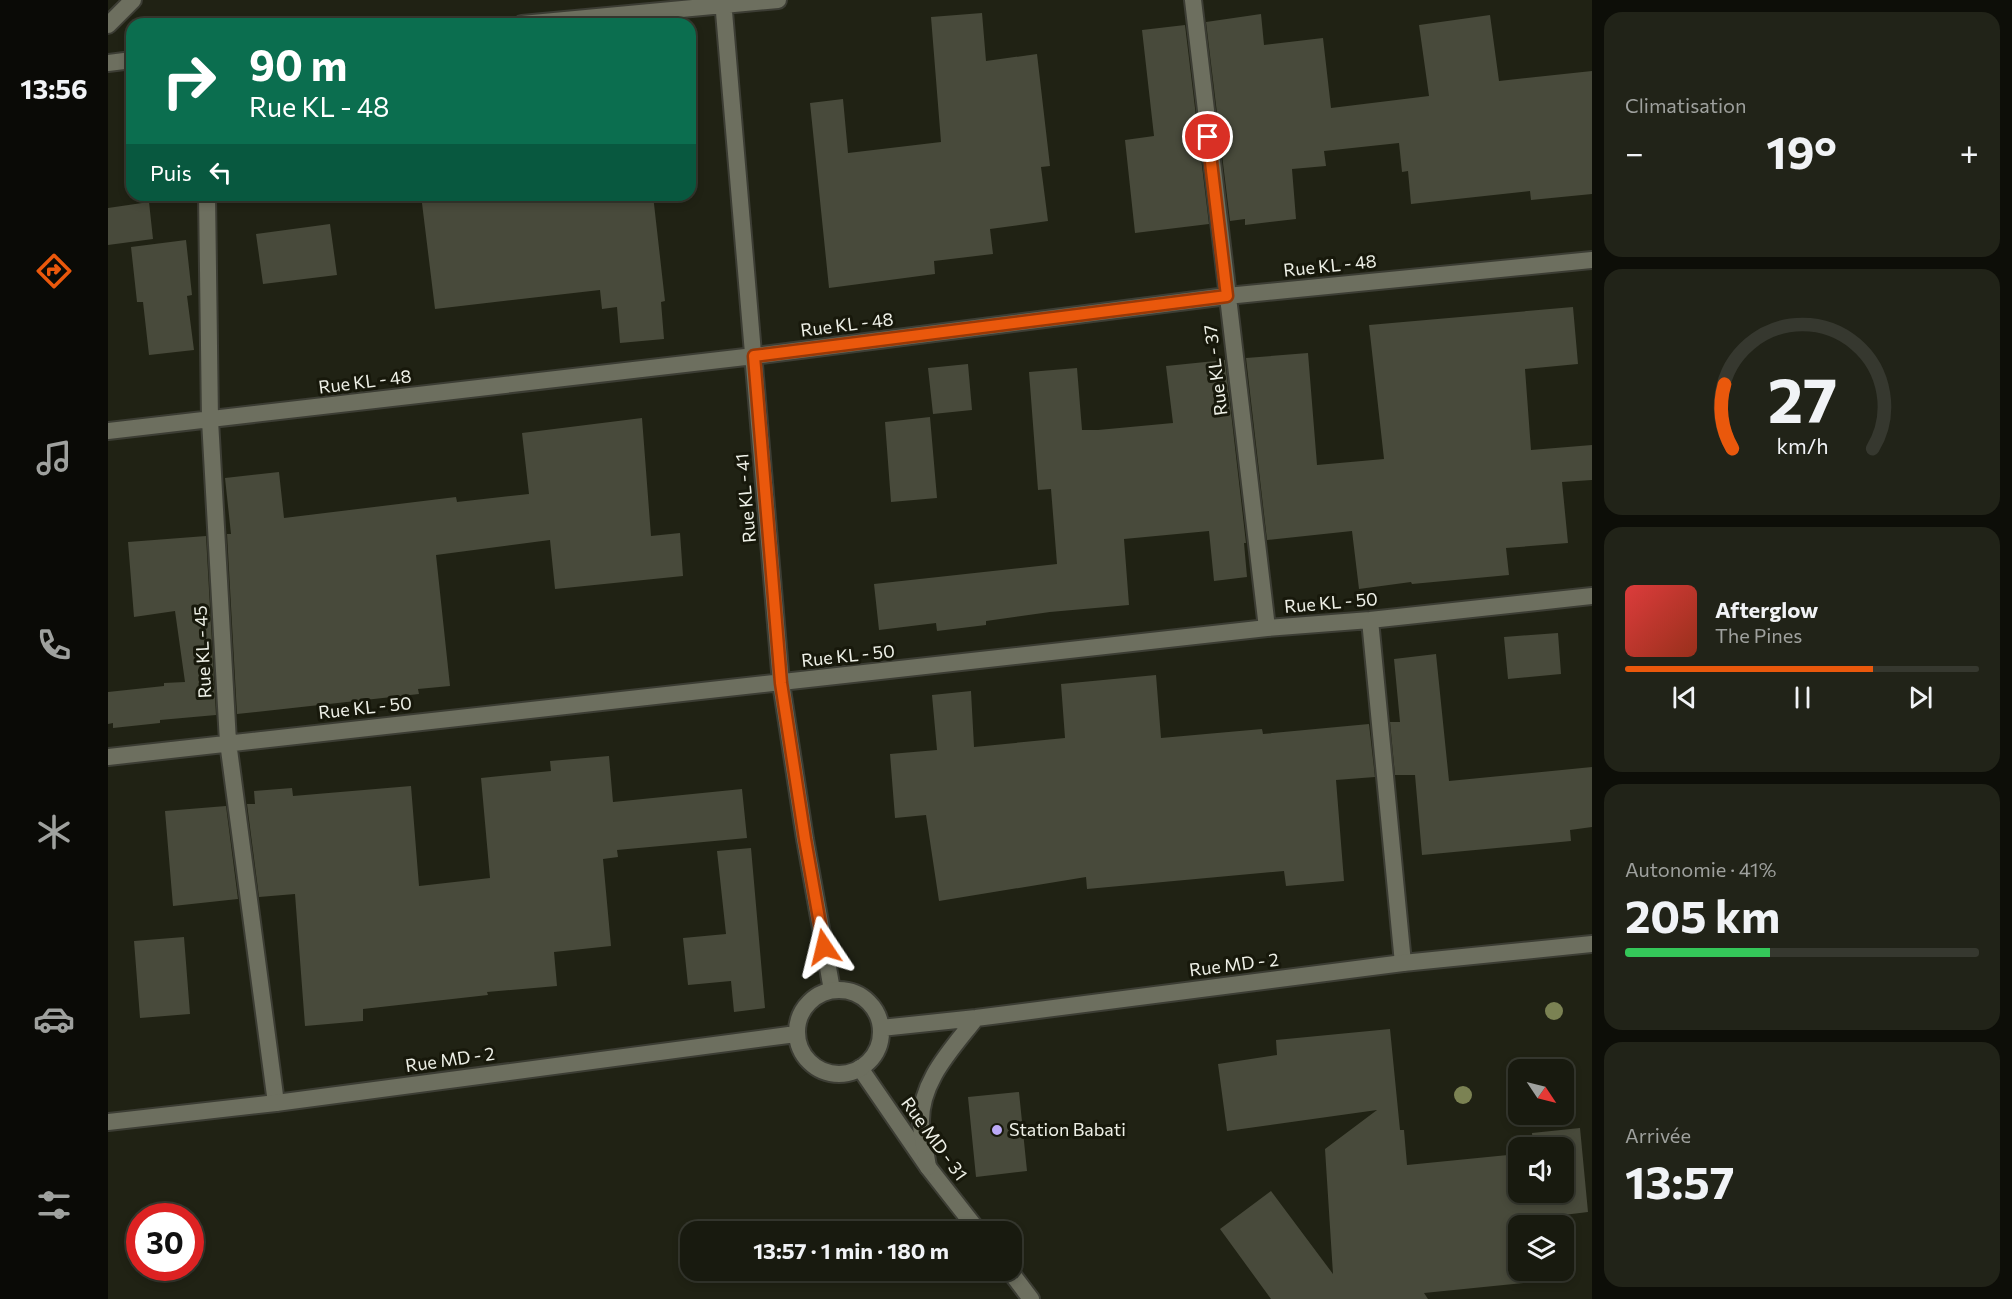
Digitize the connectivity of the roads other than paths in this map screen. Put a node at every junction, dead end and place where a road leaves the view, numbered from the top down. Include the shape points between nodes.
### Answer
1 (133, 0) edge
2 (778, 0) edge
3 (1193, 0) edge
4 (723, 3) edge
5 (579, 18) edge
6 (108, 25) edge
7 (126, 61) edge
8 (108, 63) edge
9 (207, 201) edge
10 (1592, 260) edge
11 (1227, 296) junction
12 (754, 356) junction
13 (210, 420) junction
14 (108, 431) edge
15 (1592, 596) edge
16 (1370, 620) junction
17 (1267, 628) junction
18 (781, 683) junction
19 (228, 742) junction
20 (108, 757) edge
21 (1592, 944) edge
22 (1403, 963) junction
23 (832, 990) junction
24 (976, 1018) junction
25 (881, 1028) junction
26 (796, 1034) junction
27 (860, 1068) junction
28 (276, 1103) junction
29 (108, 1122) edge
30 (928, 1167) junction
31 (970, 1221) edge
32 (1017, 1281) edge
33 (1031, 1299) edge

1 - 6 street
2 - 4 street
3 - 11 street, Rue KL - 37
4 - 5 street
4 - 12 street, Rue KL - 41
7 - 8 street
9 - 13 street, Rue KL - 45
10 - 11 street, Rue KL - 48
11 - 12 street, Rue KL - 48
11 - 17 street, Rue KL - 37
12 - 13 street, Rue KL - 48
12 - 18 street, Rue KL - 41
13 - 14 street, Rue KL - 48
13 - 19 street, Rue KL - 45
15 - 16 street, Rue KL - 50
16 - 17 street, Rue KL - 50
16 - 22 street
17 - 18 street, Rue KL - 50
18 - 19 street, Rue KL - 50
18 - 23 street, Rue KL - 41
19 - 20 street, Rue KL - 50
19 - 28 street, Rue KL - 45
21 - 22 street, Rue MD - 2
22 - 24 street, Rue MD - 2
23 - 25 street via 859,994 870,1003
23 - 26 street via 815,997 802,1010
24 - 25 street, Rue MD - 2
24 - 30 street via 926,1090 921,1123
25 - 27 street via 877,1051
26 - 27 street via 807,1061 819,1070 847,1074
26 - 28 street, Rue MD - 2
27 - 30 street, Rue MD - 31
28 - 29 street, Rue MD - 2
30 - 31 street, Rue MD - 31
32 - 33 street

